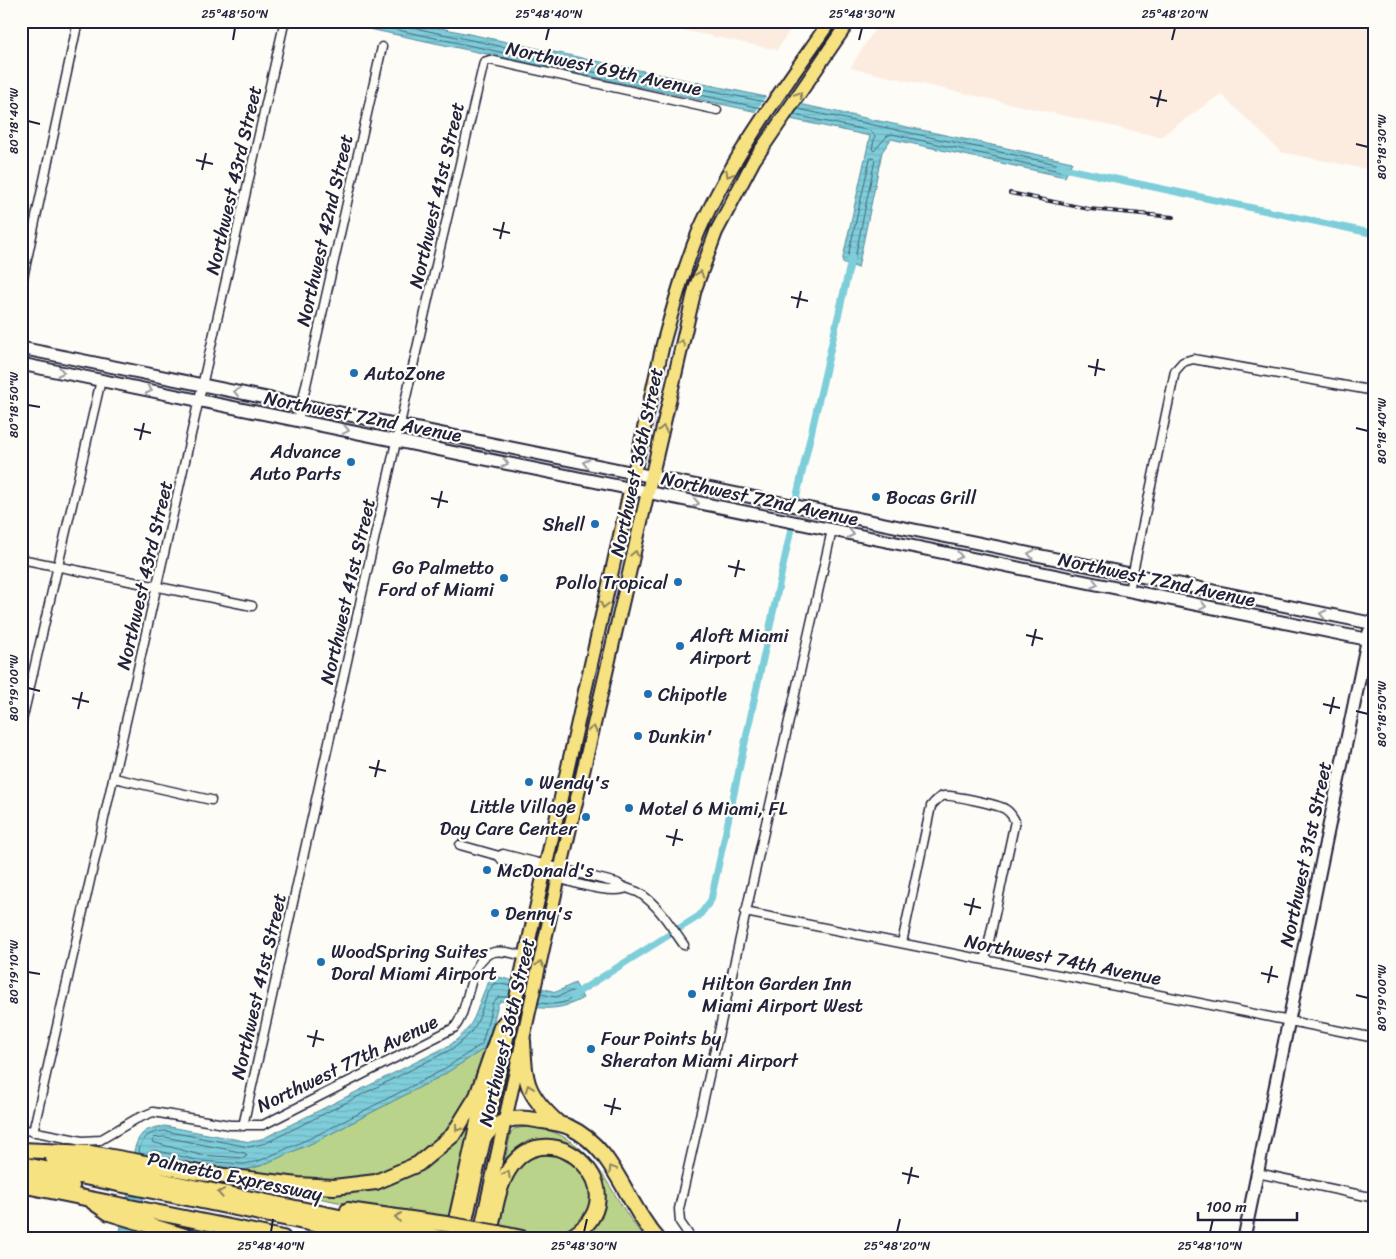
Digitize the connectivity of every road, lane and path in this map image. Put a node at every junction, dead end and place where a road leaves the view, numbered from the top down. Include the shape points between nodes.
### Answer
1 (78, 21) edge
2 (830, 21) edge
3 (849, 21) edge
4 (284, 24) dead end
5 (382, 47) dead end
6 (484, 62) joint
7 (717, 110) dead end
8 (21, 287) edge
9 (21, 348) edge
10 (92, 362) junction
11 (21, 364) edge
12 (101, 380) junction
13 (204, 385) junction
14 (1375, 391) edge
15 (200, 401) junction
16 (302, 405) junction
17 (298, 421) junction
18 (402, 425) junction
19 (398, 441) junction
20 (634, 472) junction
21 (652, 476) junction
22 (630, 489) junction
23 (648, 493) junction
24 (832, 530) junction
25 (992, 546) junction
26 (21, 558) edge
27 (988, 562) junction
28 (59, 566) junction
29 (1133, 574) junction
30 (1164, 581) junction
31 (159, 586) junction
32 (1129, 591) junction
33 (1172, 600) junction
34 (252, 606) dead end
35 (1373, 624) edge
36 (1371, 640) edge
37 (21, 725) edge
38 (566, 773) junction
39 (582, 776) junction
40 (114, 778) junction
41 (211, 800) dead end
42 (460, 845) dead end
43 (545, 867) junction
44 (560, 872) junction
45 (745, 912) junction
46 (682, 942) dead end
47 (902, 943) junction
48 (525, 956) junction
49 (984, 960) junction
50 (511, 1016) junction
51 (1289, 1020) junction
52 (1375, 1038) edge
53 (523, 1041) junction
54 (488, 1069) junction
55 (505, 1120) junction
56 (558, 1124) junction
57 (243, 1126) junction
58 (21, 1129) edge
59 (33, 1132) junction
60 (484, 1137) junction
61 (21, 1151) edge
62 (21, 1164) edge
63 (22, 1174) edge
64 (1257, 1174) junction
65 (21, 1185) edge
66 (135, 1193) junction
67 (1375, 1198) edge
68 (269, 1202) junction
69 (494, 1235) edge
70 (191, 1238) edge
71 (282, 1238) edge
72 (334, 1238) edge
73 (382, 1238) edge
74 (441, 1238) edge
75 (452, 1238) edge
76 (462, 1238) edge
77 (479, 1238) edge
78 (522, 1238) edge
79 (569, 1238) edge
80 (657, 1238) edge
81 (691, 1238) edge
82 (1244, 1238) edge

1 - 8 street
2 -> 20 main road, Northwest 36th Street via 754,132 719,191 688,260 663,344
21 -> 3 main road, Northwest 36th Street via 686,321 704,262 754,160
4 - 13 street, Northwest 43rd Street
5 - 16 street, Northwest 42nd Street
6 - 7 street, Northwest 69th Avenue via 490,60
6 - 18 street, Northwest 41st Street
9 - 10 main road, Northwest 72nd Avenue
10 - 12 main road via 98,368
10 - 13 main road, Northwest 72nd Avenue
11 -> 12 main road, Northwest 72nd Avenue
12 -> 15 main road, Northwest 72nd Avenue
12 - 28 street
13 - 15 street, Northwest 43rd Street
16 -> 13 main road, Northwest 72nd Avenue
14 - 29 street via 1193,359 1183,362 1175,371
15 - 17 main road, Northwest 72nd Avenue
15 - 31 street, Northwest 43rd Street
16 - 17 street, Northwest 42nd Street
16 - 18 main road, Northwest 72nd Avenue
17 -> 19 main road, Northwest 72nd Avenue
18 - 19 street, Northwest 41st Street
20 -> 18 main road, Northwest 72nd Avenue
19 -> 22 main road, Northwest 72nd Avenue
19 - 57 street, Northwest 41st Street
20 - 21 main road, Northwest 72nd Avenue
20 - 22 main road, Northwest 36th Street
21 - 23 main road, Northwest 36th Street
21 - 25 main road, Northwest 72nd Avenue
22 - 23 main road, Northwest 72nd Avenue
22 -> 38 main road, Northwest 36th Street
23 -> 24 main road, Northwest 72nd Avenue
39 -> 23 main road, Northwest 36th Street
24 -> 27 main road, Northwest 72nd Avenue
24 - 45 street
25 - 27 main road
29 -> 25 main road, Northwest 72nd Avenue
26 - 28 street
27 -> 32 main road, Northwest 72nd Avenue
28 - 31 street
28 - 37 street
29 - 30 main road, Northwest 72nd Avenue
29 - 32 street
30 - 33 main road via 1170,587
35 -> 30 main road, Northwest 72nd Avenue
31 - 34 street
31 - 40 street, Northwest 43rd Street
32 - 33 main road, Northwest 72nd Avenue
33 -> 36 main road, Northwest 72nd Avenue
35 - 36 main road, Northwest 31st Street
36 - 51 main road, Northwest 31st Street
38 - 39 main road
38 - 43 main road, Northwest 36th Street
39 - 44 main road, Northwest 36th Street
40 - 41 street
40 - 59 street, Northwest 43rd Street
42 - 43 street
43 - 44 street
43 - 48 main road, Northwest 36th Street
44 - 46 street via 616,883 640,893 661,913
53 -> 44 main road, Northwest 36th Street
45 - 47 street, Northwest 74th Avenue
45 - 81 street via 679,1209 680,1222
47 - 49 street, Northwest 74th Avenue
47 - 49 street via 932,806 936,800 945,795 1003,807 1015,821
48 - 50 main road, Northwest 36th Street
48 - 57 street, Northwest 77th Avenue via 495,952 483,957 476,966 461,1020 454,1028 263,1125
49 - 51 street, Northwest 74th Avenue
50 - 54 highway via 501,1027
50 - 60 main road, Northwest 36th Street
51 - 52 street, Northwest 74th Avenue
51 - 64 main road, Northwest 31st Street
53 - 55 main road, Northwest 36th Street
56 -> 53 highway via 530,1091
54 -> 66 highway via 470,1110 448,1140 413,1167 376,1182 348,1187 317,1187 223,1176
54 - 75 highway
55 - 56 highway via 519,1118
55 - 60 highway
55 - 77 main road, Northwest 36th Street
80 -> 56 highway via 605,1156 577,1131
57 - 59 street, Northwest 77th Avenue via 153,1112 136,1118 100,1140 82,1141
58 - 59 street, Northwest 77th Avenue
60 - 76 main road, Northwest 36th Street
61 - 66 highway, Palmetto Expressway
62 - 66 highway
63 - 66 highway via 114,1196
64 - 67 street
64 - 82 main road, Northwest 31st Street
65 - 66 highway via 86,1197 109,1213
68 -> 66 highway, Palmetto Expressway
66 - 70 highway
66 - 71 highway, Palmetto Expressway
66 - 72 highway
66 - 73 highway
69 -> 68 highway, bridge via 446,1224
68 - 74 highway, Palmetto Expressway
69 - 78 highway
69 -> 79 highway via 504,1178 516,1159 544,1148 569,1151 578,1157 587,1165 596,1184 596,1206 592,1216

